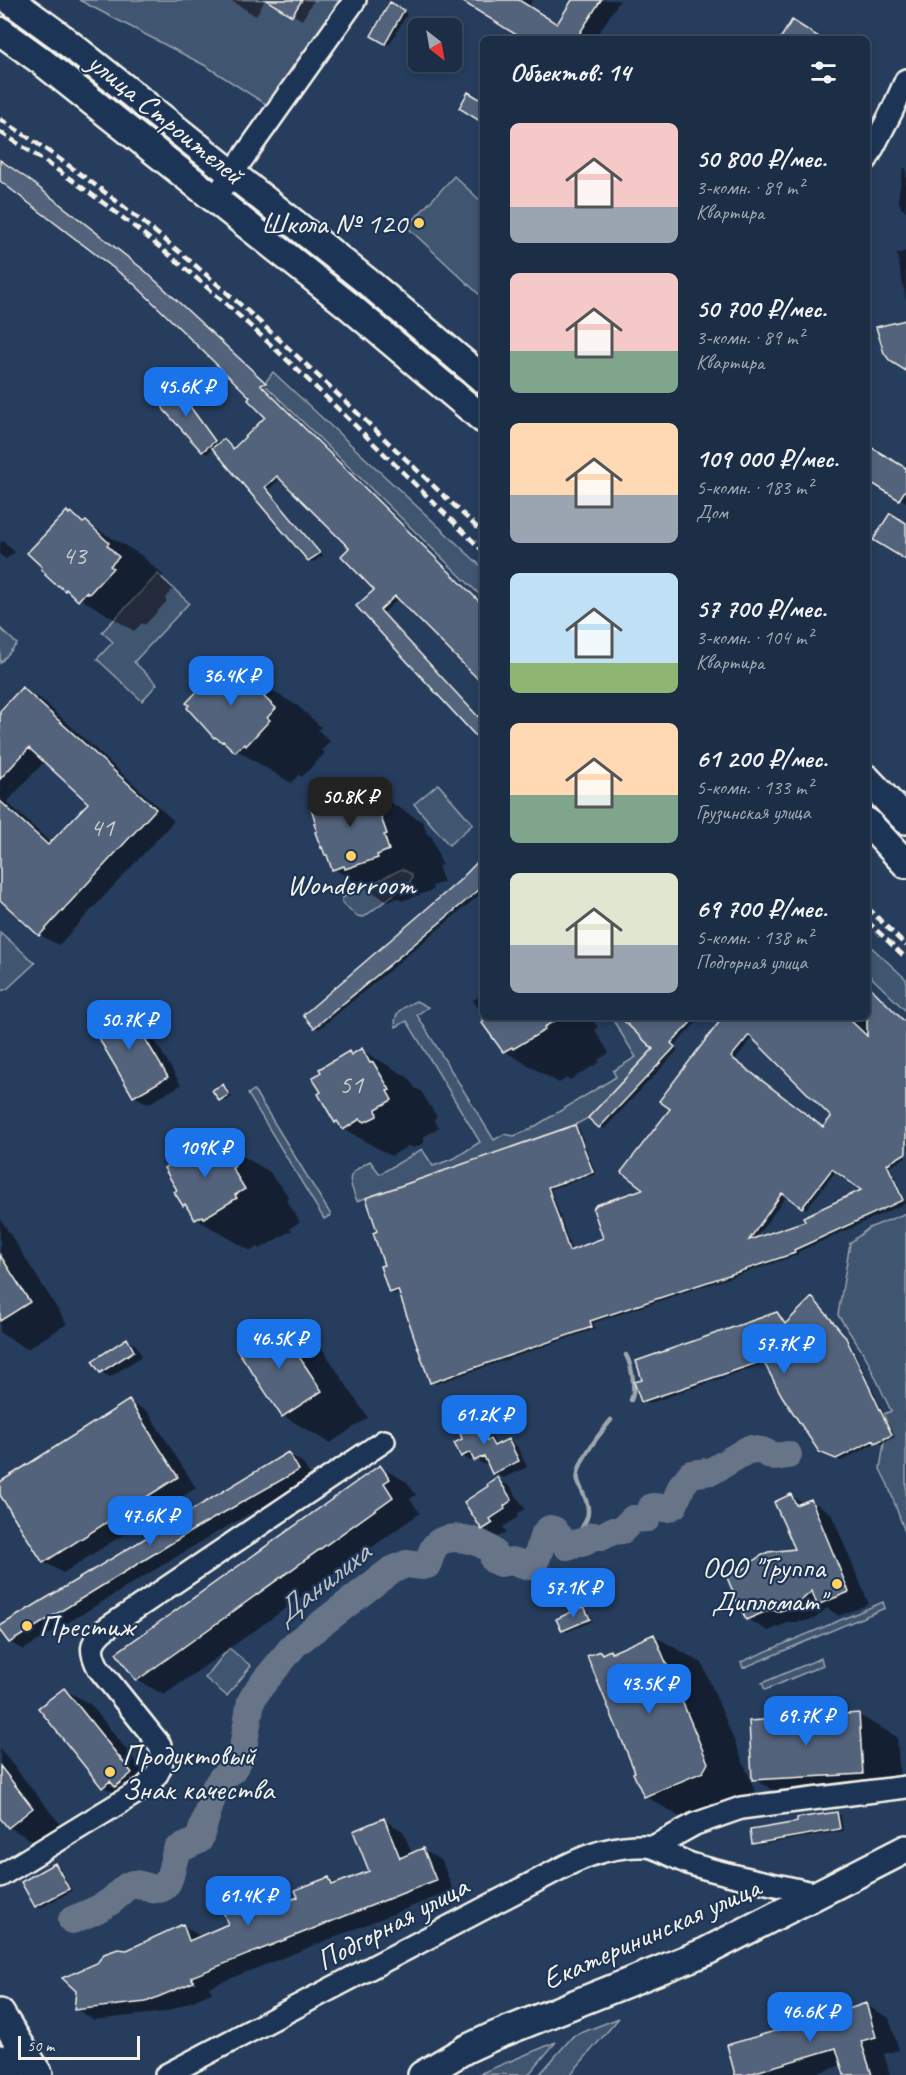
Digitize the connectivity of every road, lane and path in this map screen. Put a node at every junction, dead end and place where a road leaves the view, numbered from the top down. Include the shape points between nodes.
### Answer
1 (10, 0) edge
2 (355, 0) edge
3 (0, 31) edge
4 (906, 80) edge
5 (870, 153) edge
6 (232, 174) junction
7 (214, 199) junction
8 (480, 376) edge
9 (480, 416) edge
10 (872, 784) edge
11 (906, 809) edge
12 (906, 820) edge
13 (870, 825) edge
14 (906, 864) edge
15 (384, 1442) dead end
16 (906, 1787) edge
17 (653, 1847) junction
18 (906, 1849) edge
19 (0, 1875) edge
20 (817, 1894) junction
21 (0, 2013) edge
22 (0, 2059) edge
23 (10, 2075) edge
24 (39, 2075) edge
25 (166, 2075) edge
26 (422, 2075) edge

1 - 6 main road, улица Строителей
2 - 6 street
3 - 7 main road, улица Строителей
4 - 5 street
6 - 7 street
6 - 8 main road, улица Строителей
7 - 9 main road, улица Строителей
10 - 11 main road
10 - 12 main road
13 - 14 main road
15 - 19 street via 95,1638 93,1658 160,1745 161,1766 144,1788
16 - 17 street, Подгорная улица via 741,1808 695,1824
17 - 20 street, Подгорная улица via 692,1864
17 - 25 street, Подгорная улица via 610,1850 581,1858
18 - 20 main road, Екатерининская улица
20 - 26 main road, Екатерининская улица via 698,1955 494,2036
21 - 24 main road
22 - 23 main road

